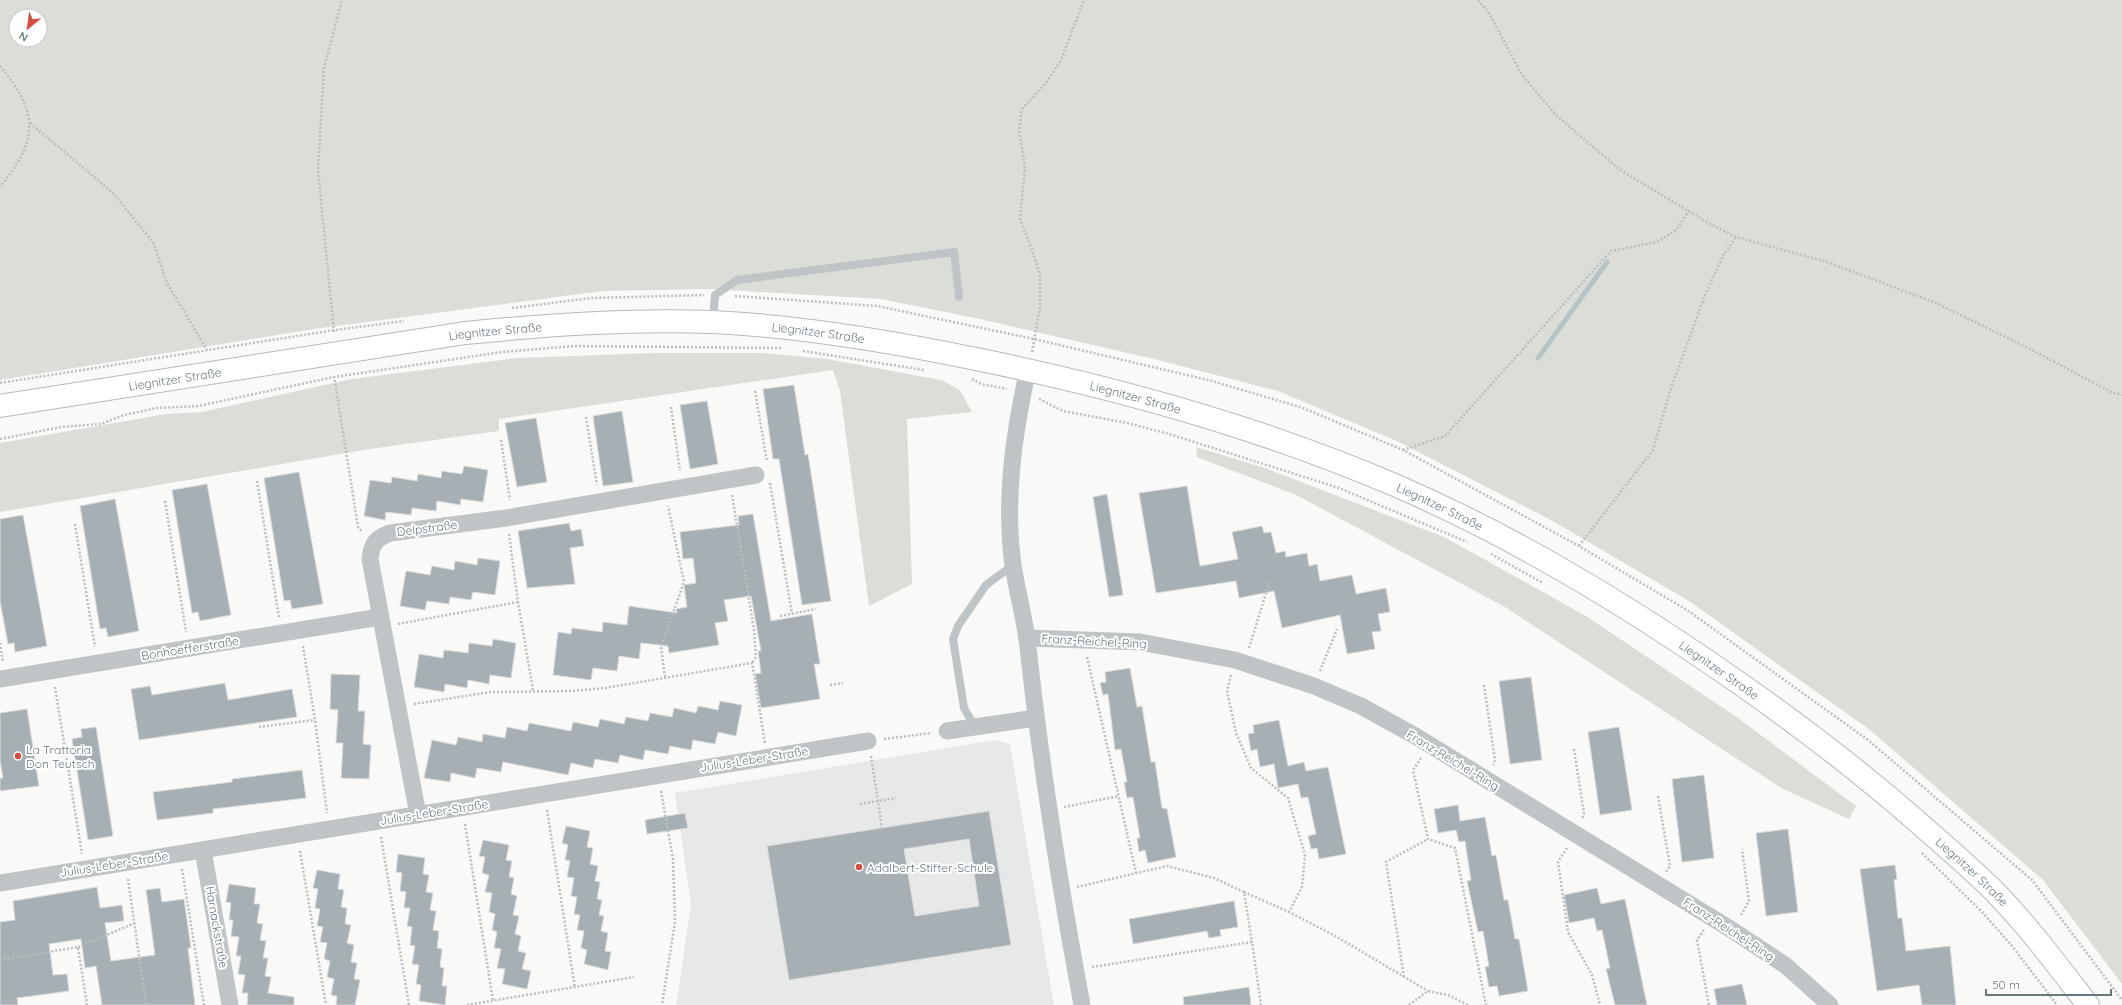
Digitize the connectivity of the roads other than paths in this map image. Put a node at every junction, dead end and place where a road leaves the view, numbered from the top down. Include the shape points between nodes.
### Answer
1 (959, 297) dead end
2 (713, 322) junction
3 (1028, 369) junction
4 (0, 406) edge
5 (765, 474) road end
6 (1013, 564) junction
7 (381, 622) junction
8 (1027, 638) junction
9 (0, 680) edge
10 (1036, 718) junction
11 (975, 726) junction
12 (946, 731) road end
13 (868, 741) road end
14 (418, 814) junction
15 (203, 850) junction
16 (0, 883) edge
17 (230, 1005) edge
18 (1082, 1005) edge
19 (1830, 1005) edge
20 (2088, 1005) edge

1 - 2 lane via 954,252 737,280 715,295
2 - 3 main road, Liegnitzer Straße via 859,337
2 - 4 main road, Liegnitzer Straße via 637,321 464,333
3 - 6 street, Franz-Reichel-Ring via 1014,442 1010,523
3 - 20 main road, Liegnitzer Straße via 1172,406 1319,455 1436,504 1515,544 1579,581 1730,676 1869,780 1992,889 2049,953
5 - 7 street, Delpstraße via 510,517 390,533 378,537 372,547 370,559
6 - 8 street, Franz-Reichel-Ring
6 - 11 lane via 986,585 958,626 953,639 964,708
7 - 9 street, Bonhoefferstraße via 300,630
7 - 14 street
8 - 10 street, Franz-Reichel-Ring
8 - 19 street, Franz-Reichel-Ring via 1140,642 1240,661 1314,686 1361,706 1429,744 1712,917 1785,966
10 - 11 street
10 - 18 street, Franz-Reichel-Ring
11 - 12 street
13 - 14 street, Julius-Leber-Straße
14 - 15 street, Julius-Leber-Straße
15 - 16 street, Julius-Leber-Straße
15 - 17 street, Harnackstraße

